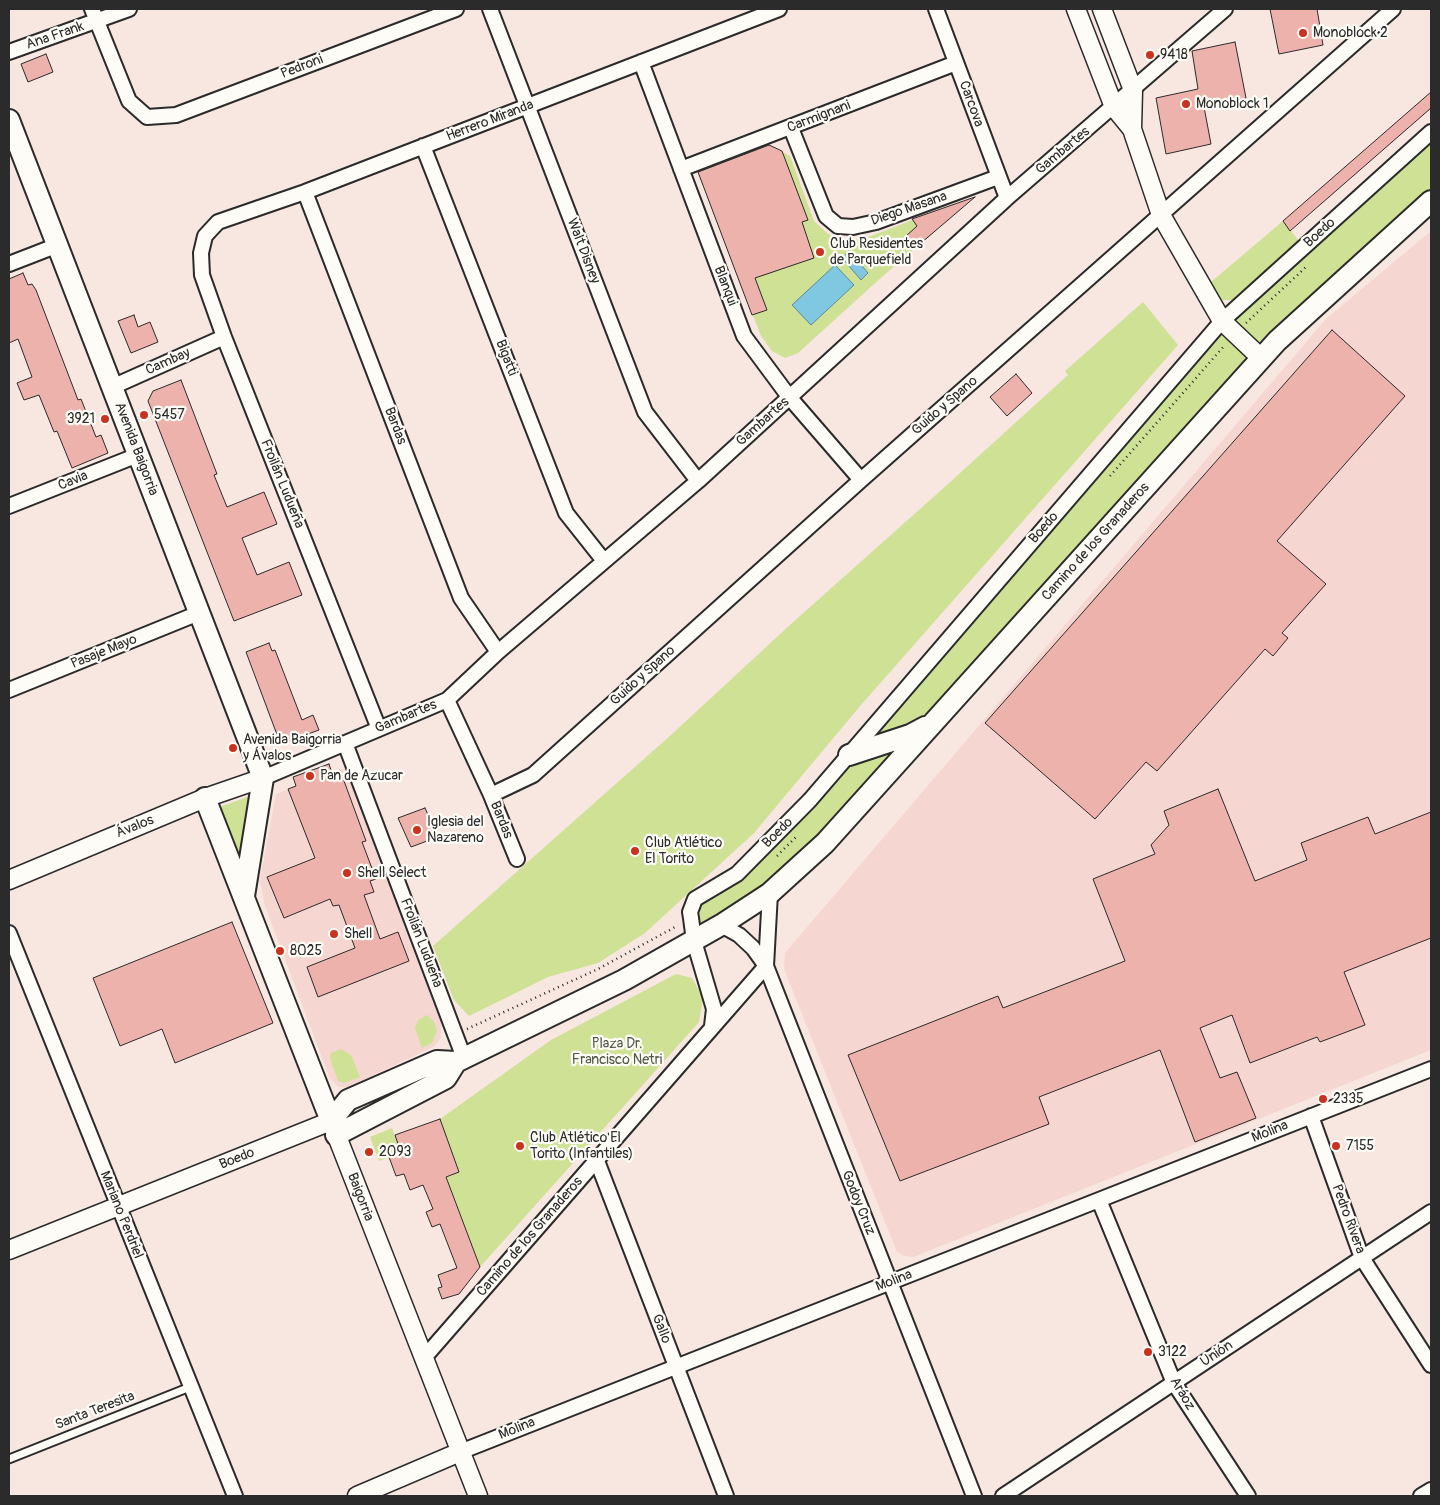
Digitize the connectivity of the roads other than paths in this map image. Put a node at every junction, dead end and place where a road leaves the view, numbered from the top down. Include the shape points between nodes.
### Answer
1 (129, 9) edge
2 (456, 9) edge
3 (490, 9) edge
4 (779, 9) edge
5 (936, 9) edge
6 (1076, 9) edge
7 (1102, 9) edge
8 (1225, 9) edge
9 (1393, 9) edge
10 (95, 15) edge
11 (9, 52) edge
12 (641, 62) junction
13 (956, 62) junction
14 (1133, 90) junction
15 (528, 106) junction
16 (1114, 107) junction
17 (9, 120) edge
18 (791, 128) junction
19 (1132, 129) junction
20 (1431, 132) edge
21 (423, 146) junction
22 (681, 169) junction
23 (998, 177) junction
24 (305, 192) junction
25 (1007, 198) junction
26 (1431, 201) edge
27 (1161, 215) junction
28 (205, 236) joint
29 (58, 246) junction
30 (9, 264) edge
31 (1222, 321) junction
32 (224, 337) junction
33 (1261, 358) junction
34 (112, 387) junction
35 (790, 398) junction
36 (138, 455) junction
37 (861, 480) junction
38 (698, 481) junction
39 (9, 506) edge
40 (604, 561) junction
41 (199, 613) junction
42 (498, 652) junction
43 (9, 690) edge
44 (447, 700) junction
45 (934, 723) junction
46 (379, 729) junction
47 (345, 743) junction
48 (849, 755) junction
49 (263, 778) junction
50 (491, 795) junction
51 (205, 798) junction
52 (517, 859) dead end
53 (9, 880) edge
54 (770, 893) junction
55 (244, 898) junction
56 (721, 925) junction
57 (9, 933) edge
58 (694, 941) junction
59 (766, 966) junction
60 (712, 1026) junction
61 (460, 1060) junction
62 (1431, 1069) edge
63 (1311, 1116) junction
64 (333, 1128) junction
65 (597, 1161) junction
66 (1099, 1200) junction
67 (117, 1207) junction
68 (1431, 1212) edge
69 (9, 1250) edge
70 (1362, 1258) junction
71 (890, 1282) junction
72 (423, 1358) junction
73 (1431, 1365) edge
74 (675, 1367) junction
75 (1174, 1383) junction
76 (190, 1387) junction
77 (460, 1452) junction
78 (9, 1459) edge
79 (1431, 1490) edge
80 (235, 1496) edge
81 (357, 1496) edge
82 (478, 1496) edge
83 (726, 1496) edge
84 (974, 1496) edge
85 (1004, 1496) edge
86 (1248, 1496) edge
87 (1421, 1496) edge

1 - 10 street, Ana Frank
2 - 10 street, Pedroni via 176,115 147,117 129,101
3 - 15 street, Walt Disney
4 - 12 street, Herrero Miranda
5 - 13 street, Carcova
6 - 16 street
7 - 14 street
8 - 14 street, Gambartes
9 - 27 street, Guido y Spano
10 - 11 street, Ana Frank
12 - 15 street, Herrero Miranda
12 - 22 street, Blanqui
13 - 18 street, Carmignani
13 - 23 street, Carcova
14 - 16 street, Gambartes
14 - 19 street
15 - 21 street, Herrero Miranda
15 - 38 street, Walt Disney via 645,412
16 - 19 street
16 - 25 street, Gambartes
17 - 29 main road, Avenida Baigorria
18 - 22 street, Carmignani
18 - 23 street, Diego Masana via 826,216 838,226 853,227 876,222
19 - 27 street
20 - 31 street, Boedo
21 - 24 street, Herrero Miranda
21 - 40 street, Bigatti via 566,513
22 - 35 street, Blanqui via 744,336
23 - 25 street, Carcova
24 - 28 street, Herrero Miranda via 218,222
24 - 42 street, Bardas via 461,598
25 - 35 street, Gambartes
26 - 33 main road, Camino de los Granaderos
27 - 31 street
27 - 37 street, Guido y Spano
28 - 32 street, Froilán Ludueña via 201,253 202,275
29 - 30 street
29 - 34 main road, Avenida Baigorria
31 - 33 street
31 - 48 street, Boedo
32 - 34 street, Cambay
32 - 46 street, Froilán Ludueña
33 - 45 main road, Camino de los Granaderos
34 - 36 main road, Avenida Baigorria
35 - 37 street, Blanqui
35 - 38 street, Gambartes
36 - 39 street, Cavia
36 - 41 main road, Avenida Baigorria
37 - 50 street, Guido y Spano via 533,774
38 - 40 street, Gambartes
40 - 42 street, Gambartes
41 - 43 street, Pasaje Mayo
41 - 49 main road, Avenida Baigorria
42 - 44 street, Gambartes
44 - 46 street, Gambartes
44 - 50 street, Bardas
45 - 48 main road via 910,735
45 - 54 main road, Camino de los Granaderos via 825,843
46 - 47 street, Gambartes
47 - 49 street, Gambartes
47 - 61 street, Froilán Ludueña
48 - 58 street, Boedo via 737,874 695,899 690,912
49 - 51 street, Ávalos
49 - 55 main road
50 - 52 street, Bardas
51 - 53 street, Ávalos
51 - 55 main road, Baigorria
54 - 56 main road, Camino de los Granaderos
54 - 59 street
55 - 64 main road, Baigorria
56 - 58 main road, Boedo
56 - 59 street, Godoy Cruz via 740,935
57 - 67 street, Mariano Perdriel
58 - 60 street, Boedo via 714,1009
58 - 61 main road, Boedo via 624,980
59 - 60 street, Camino de los Granaderos
59 - 71 street, Godoy Cruz
60 - 65 street, Camino de los Granaderos
61 - 64 main road, Boedo via 446,1078
62 - 63 street, Molina
63 - 66 street, Molina
63 - 70 street, Pedro Rivera
64 - 67 street, Boedo
64 - 72 street, Baigorria
65 - 72 street, Camino de los Granaderos
65 - 74 street, Gallo
66 - 71 street, Molina
66 - 75 street, Aráoz
67 - 69 street, Boedo
67 - 76 street, Mariano Perdriel
68 - 70 street, Unión
70 - 73 street, Pedro Rivera
70 - 75 street, Unión
71 - 74 street, Molina
71 - 84 street, Godoy Cruz
72 - 77 street, Baigorria
74 - 77 street, Molina
74 - 83 street, Gallo
75 - 85 street, Unión
75 - 86 street, Aráoz
76 - 78 lane, Santa Teresita
76 - 80 street, Mariano Perdriel
77 - 81 street, Molina
77 - 82 street, Baigorria
79 - 87 street

